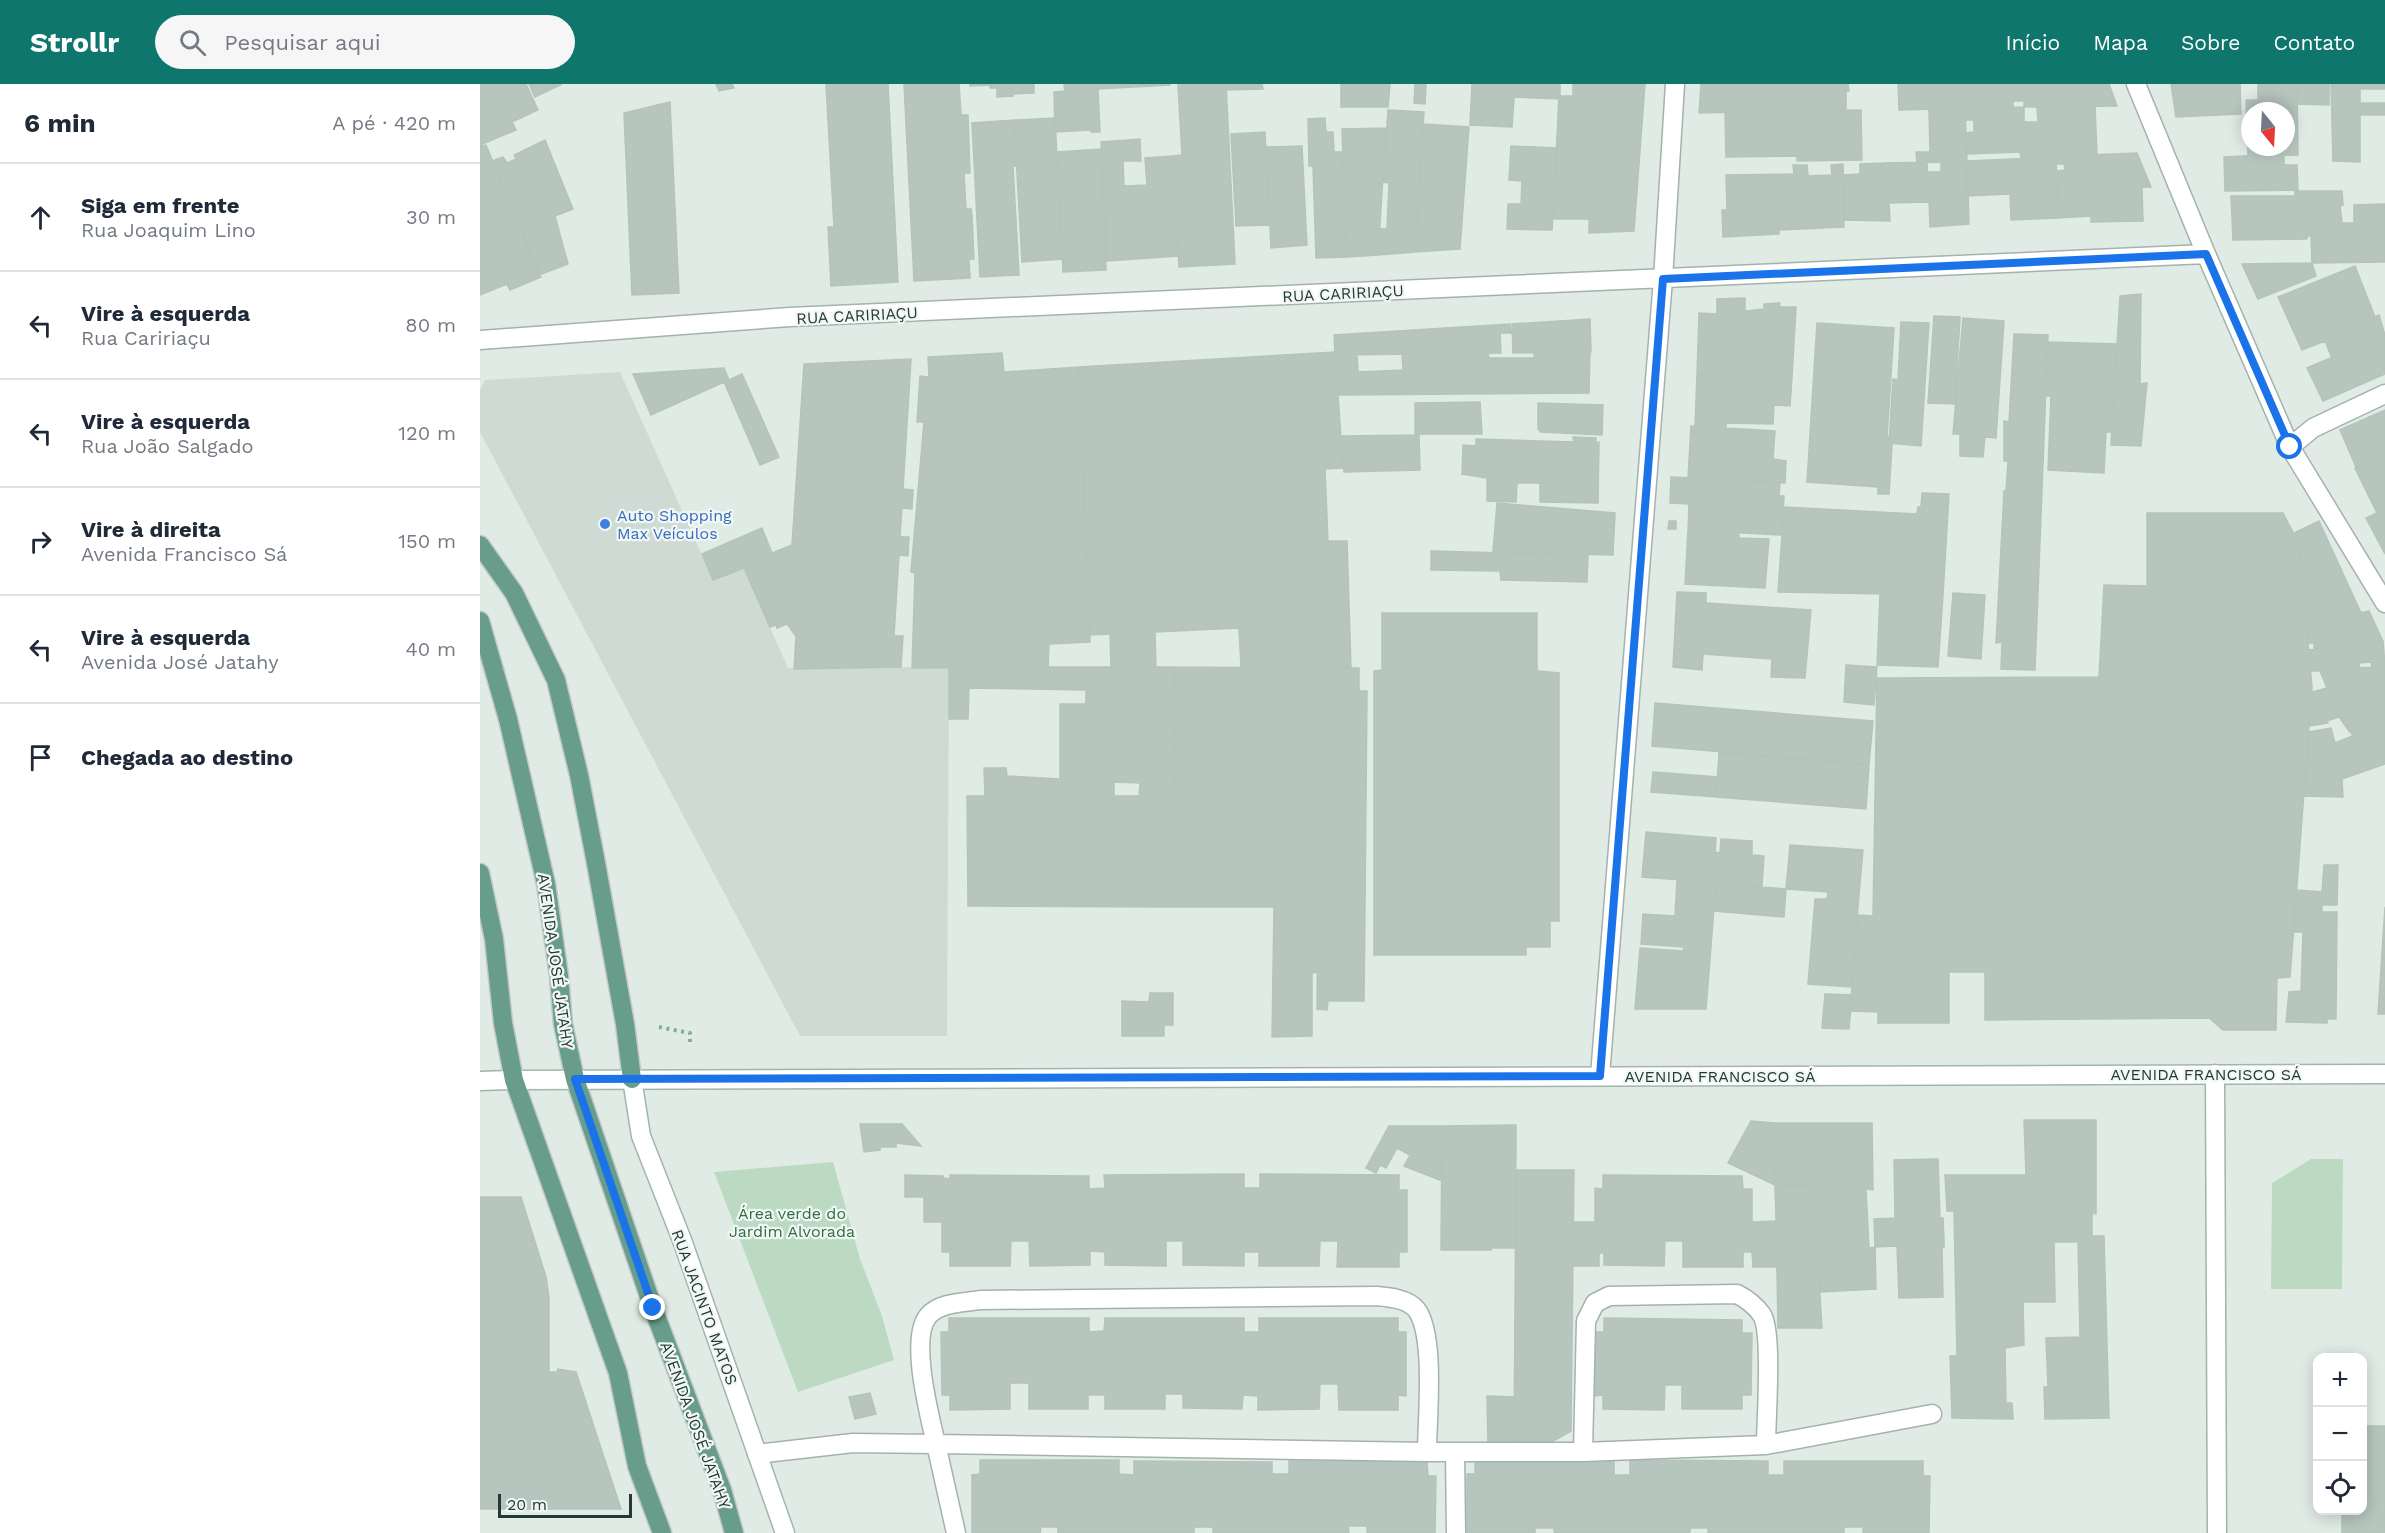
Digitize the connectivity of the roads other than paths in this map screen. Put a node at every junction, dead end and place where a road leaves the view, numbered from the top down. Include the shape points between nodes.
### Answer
1 (1675, 84) edge
2 (2136, 84) edge
3 (2206, 254) junction
4 (1663, 279) junction
5 (480, 340) edge
6 (2385, 394) edge
7 (2290, 447) junction
8 (480, 544) edge
9 (2385, 603) edge
10 (480, 621) edge
11 (480, 873) edge
12 (2215, 1074) junction
13 (2385, 1074) edge
14 (1600, 1076) junction
15 (575, 1079) junction
16 (632, 1079) junction
17 (514, 1080) junction
18 (480, 1081) edge
19 (1932, 1413) dead end
20 (936, 1444) junction
21 (1766, 1445) junction
22 (1426, 1452) junction
23 (1455, 1452) junction
24 (1583, 1452) junction
25 (757, 1454) junction
26 (662, 1533) edge
27 (734, 1533) edge
28 (785, 1533) edge
29 (956, 1533) edge
30 (1456, 1533) edge
31 (2217, 1533) edge

1 - 4 street
2 - 3 street
3 - 4 street, RUA CARIRIAÇU
3 - 7 street
4 - 5 street, RUA CARIRIAÇU via 790,317
4 - 14 street
6 - 7 street via 2313,428
7 - 9 street
8 - 16 main road via 514,593 556,680 596,863
10 - 15 main road, AVENIDA JOSÉ JATAHY via 508,719 546,884 563,1024
11 - 17 main road via 494,939
12 - 13 street, AVENIDA FRANCISCO SÁ
12 - 14 street, AVENIDA FRANCISCO SÁ
12 - 31 street
14 - 16 street, AVENIDA FRANCISCO SÁ
15 - 16 street, AVENIDA FRANCISCO SÁ
15 - 17 street, AVENIDA FRANCISCO SÁ
15 - 27 main road, AVENIDA JOSÉ JATAHY
16 - 25 street, RUA JACINTO MATOS via 641,1136
17 - 18 street, AVENIDA FRANCISCO SÁ
17 - 26 main road via 618,1373 637,1466
19 - 21 street
20 - 22 street
20 - 22 street via 923,1389 920,1337 927,1317 944,1305 980,1300 1377,1296 1416,1308 1426,1329
20 - 25 street via 853,1443
20 - 29 street
21 - 24 street
21 - 24 street via 1767,1339 1763,1316 1749,1300 1737,1294 1609,1296 1595,1302 1586,1321
22 - 23 street
23 - 24 street
23 - 30 street
25 - 28 street, RUA JACINTO MATOS

